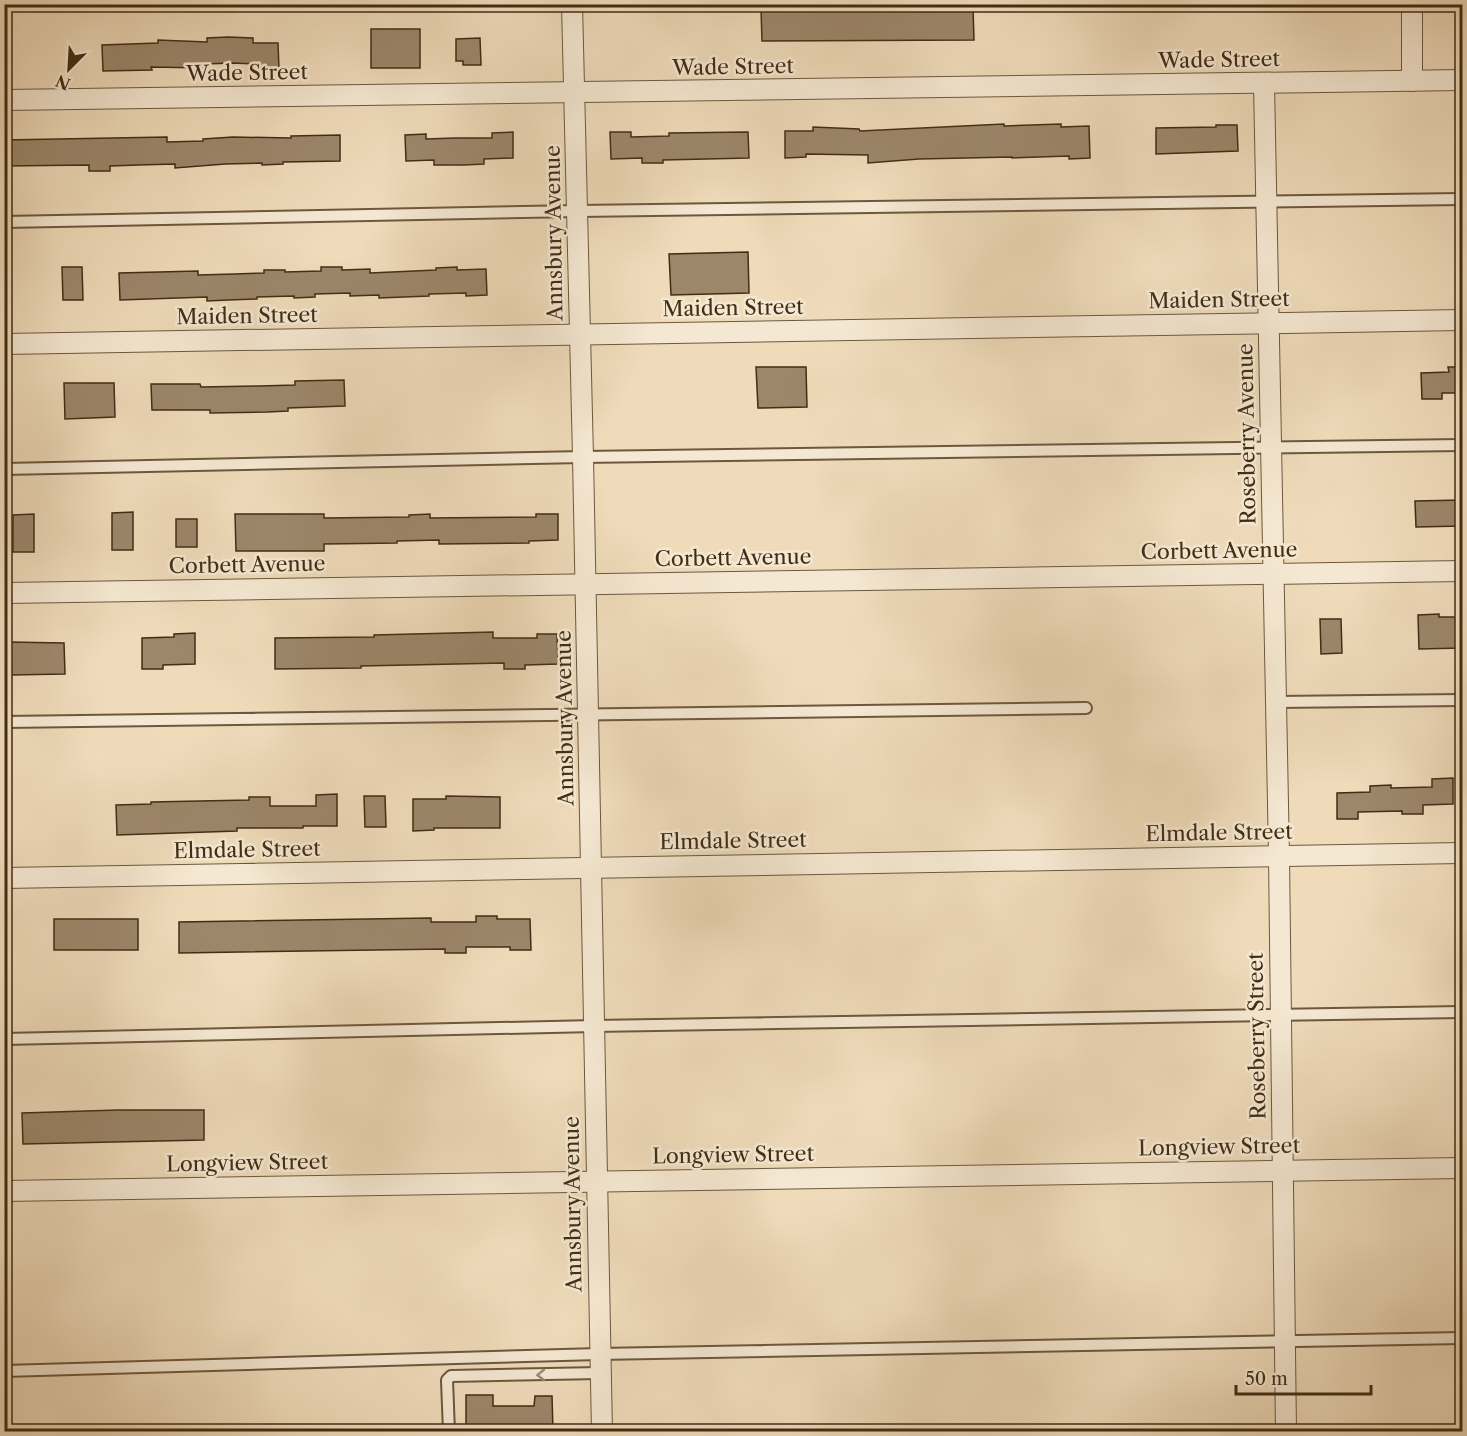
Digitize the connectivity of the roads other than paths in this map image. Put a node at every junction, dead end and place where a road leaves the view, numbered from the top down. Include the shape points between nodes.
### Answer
1 (572, 4) edge
2 (1412, 4) edge
3 (1462, 80) edge
4 (1412, 81) junction
5 (1264, 83) junction
6 (575, 93) junction
7 (4, 100) edge
8 (1462, 199) edge
9 (1266, 203) junction
10 (578, 211) junction
11 (4, 222) edge
12 (1462, 320) edge
13 (1269, 323) junction
14 (581, 335) junction
15 (4, 344) edge
16 (1462, 445) edge
17 (1271, 449) junction
18 (583, 457) junction
19 (4, 469) edge
20 (1462, 571) edge
21 (1273, 574) junction
22 (586, 584) junction
23 (4, 593) edge
24 (1462, 700) edge
25 (1276, 702) junction
26 (1086, 708) dead end
27 (588, 714) junction
28 (4, 722) edge
29 (1462, 853) edge
30 (1279, 856) junction
31 (592, 868) junction
32 (4, 878) edge
33 (1462, 1012) edge
34 (1281, 1016) junction
35 (594, 1026) junction
36 (4, 1039) edge
37 (1462, 1168) edge
38 (1283, 1170) junction
39 (597, 1182) junction
40 (4, 1191) edge
41 (1462, 1338) edge
42 (1285, 1343) junction
43 (600, 1364) junction
44 (4, 1371) edge
45 (449, 1431) edge
46 (602, 1431) edge
47 (1286, 1431) edge

1 - 6 street, Annsbury Avenue
2 - 4 street
3 - 4 street, Wade Street
4 - 5 street, Wade Street
5 - 6 street, Wade Street
5 - 9 street, Roseberry Avenue
6 - 7 street, Wade Street
6 - 10 street, Annsbury Avenue
8 - 9 lane
9 - 10 lane
9 - 13 street, Roseberry Avenue
10 - 11 lane
10 - 14 street, Annsbury Avenue
12 - 13 street, Maiden Street
13 - 14 street, Maiden Street
13 - 17 street, Roseberry Avenue
14 - 15 street, Maiden Street
14 - 18 street, Annsbury Avenue
16 - 17 lane
17 - 18 lane
17 - 21 street, Roseberry Avenue
18 - 19 lane
18 - 22 street, Annsbury Avenue
20 - 21 street, Corbett Avenue
21 - 22 street, Corbett Avenue
21 - 25 street, Roseberry Avenue
22 - 23 street, Corbett Avenue
22 - 27 street, Annsbury Avenue
24 - 25 lane
25 - 30 street, Roseberry Avenue
26 - 27 lane
27 - 28 lane
27 - 31 street, Annsbury Avenue
29 - 30 street, Elmdale Street
30 - 31 street, Elmdale Street
30 - 34 street, Roseberry Street
31 - 32 street, Elmdale Street
31 - 35 street, Annsbury Avenue
33 - 34 lane
34 - 35 lane
34 - 38 street, Roseberry Street
35 - 36 lane
35 - 39 street, Annsbury Avenue
37 - 38 street, Longview Street
38 - 39 street, Longview Street
38 - 42 street, Roseberry Street
39 - 40 street, Longview Street
39 - 43 street, Annsbury Avenue
41 - 42 lane
42 - 43 lane
42 - 47 street, Roseberry Street
43 - 44 lane
43 -> 45 lane via 451,1376 447,1380
43 - 46 street, Annsbury Avenue

